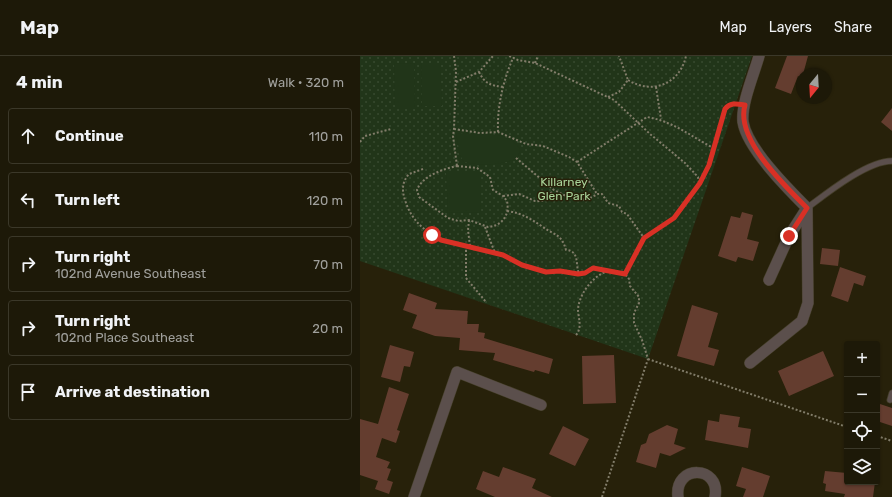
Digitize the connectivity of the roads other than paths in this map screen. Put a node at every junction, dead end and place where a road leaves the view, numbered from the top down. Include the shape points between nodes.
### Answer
1 (759, 56) edge
2 (892, 161) edge
3 (807, 208) junction
4 (769, 280) dead end
5 (750, 363) dead end
6 (892, 393) edge
7 (890, 400) dead end
8 (541, 405) dead end
9 (414, 497) edge
10 (678, 497) edge
11 (715, 497) edge

1 - 3 street via 745,105 743,121 746,131 754,147 783,185
2 - 3 lane via 886,161 856,174
3 - 4 street via 789,236
3 - 5 street via 806,312 796,326
6 - 7 lane
8 - 9 street via 457,372
10 - 11 street via 681,480 697,472 712,480

